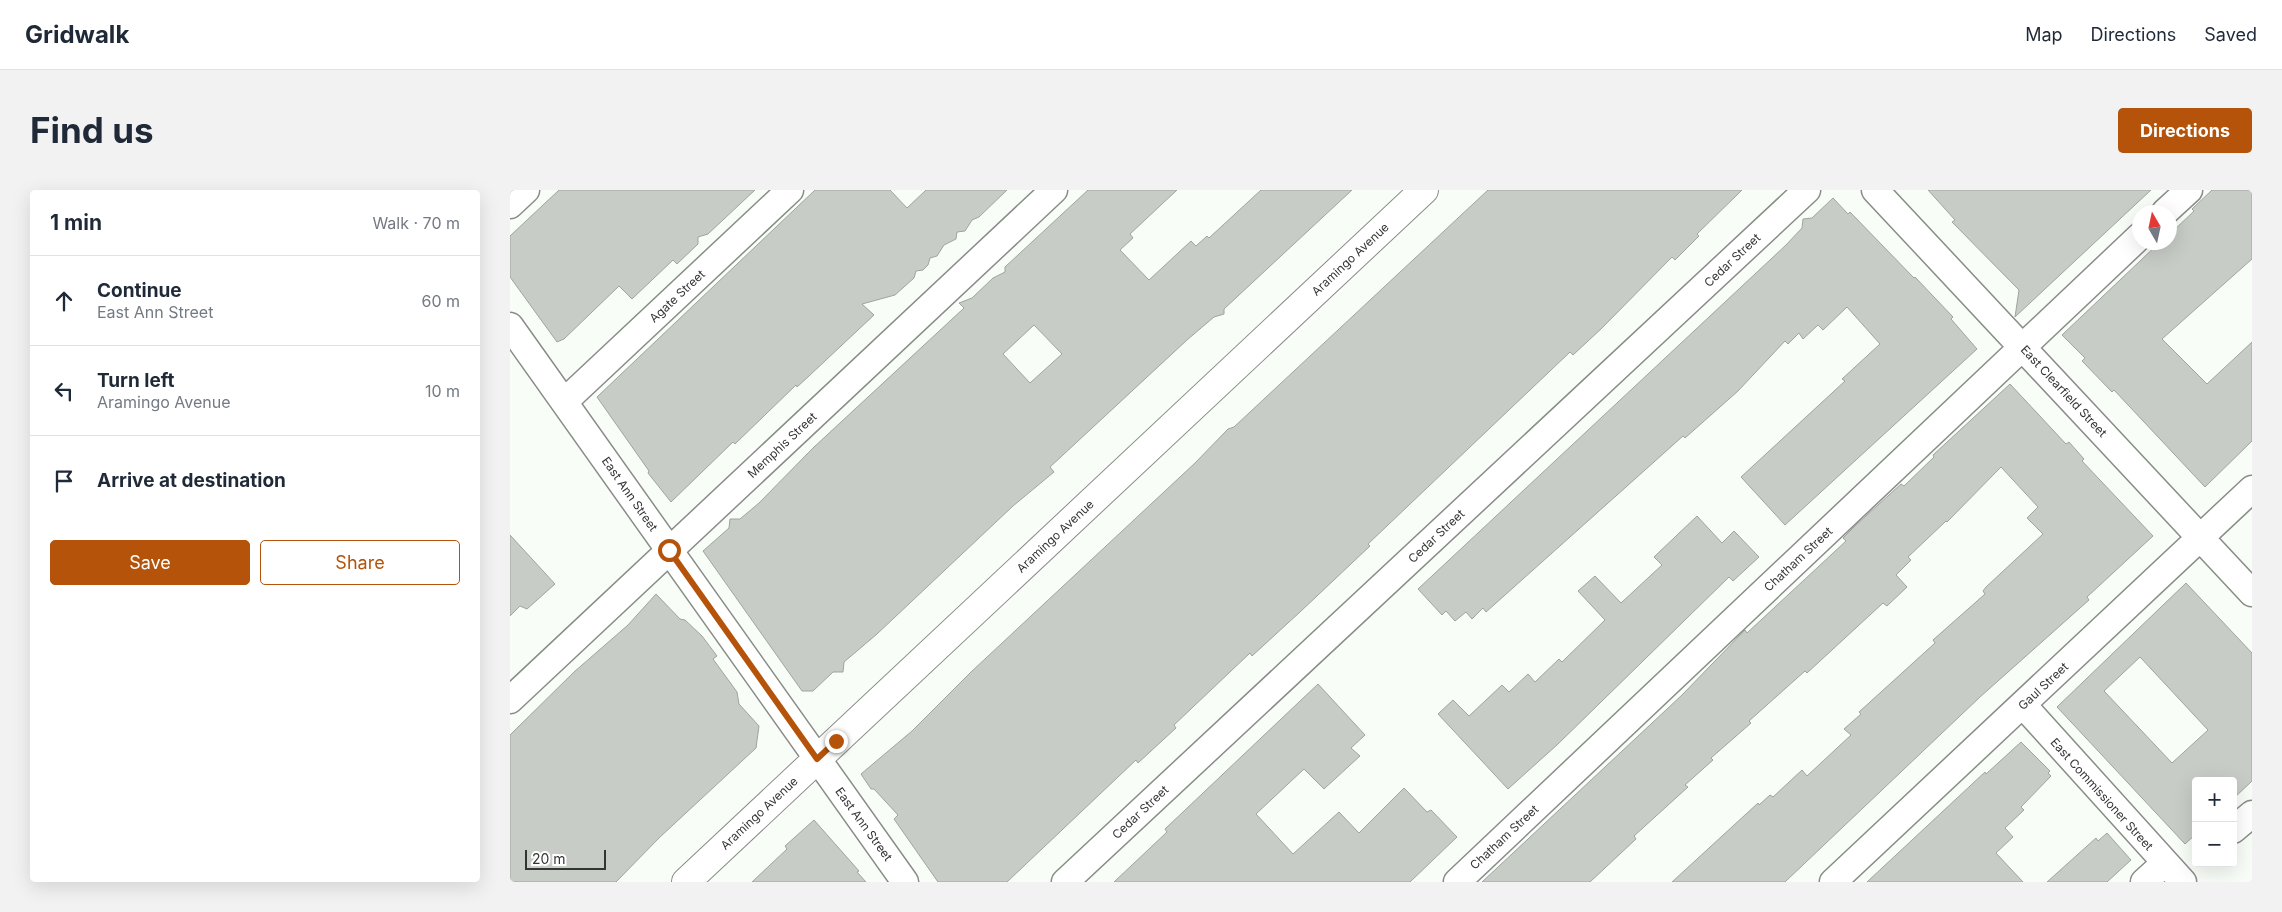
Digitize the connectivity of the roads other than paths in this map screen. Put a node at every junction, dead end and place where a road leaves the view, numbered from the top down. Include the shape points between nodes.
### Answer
1 (526, 190) edge
2 (790, 190) edge
3 (1054, 190) edge
4 (1424, 190) edge
5 (1807, 190) edge
6 (1875, 190) edge
7 (2189, 190) edge
8 (510, 205) edge
9 (2173, 205) edge
10 (2132, 243) edge
11 (510, 326) edge
12 (2022, 346) junction
13 (564, 402) junction
14 (2252, 489) edge
15 (2200, 538) junction
16 (669, 550) junction
17 (2252, 593) edge
18 (510, 700) edge
19 (2023, 705) junction
20 (817, 759) junction
21 (2252, 814) edge
22 (2237, 827) edge
23 (2181, 872) edge
24 (686, 882) edge
25 (906, 882) edge
26 (1065, 882) edge
27 (1457, 882) edge
28 (1833, 882) edge
29 (2144, 882) edge

1 - 8 street
2 - 13 street, Agate Street
3 - 16 street, Memphis Street
4 - 20 main road, Aramingo Avenue
5 - 26 street, Cedar Street
6 - 12 street, East Clearfield Street
7 - 9 street
10 - 12 street, Chatham Street
11 - 13 street, East Ann Street
12 - 15 street, East Clearfield Street
12 - 27 street, Chatham Street
13 - 16 street, East Ann Street
14 - 15 street, Gaul Street
15 - 17 street, East Clearfield Street
15 - 19 street, Gaul Street
16 - 18 street, Memphis Street
16 - 20 street, East Ann Street
19 - 23 street, East Commissioner Street
19 - 28 street, Gaul Street
20 - 24 main road, Aramingo Avenue
20 - 25 street, East Ann Street
21 - 22 street
23 - 29 street

